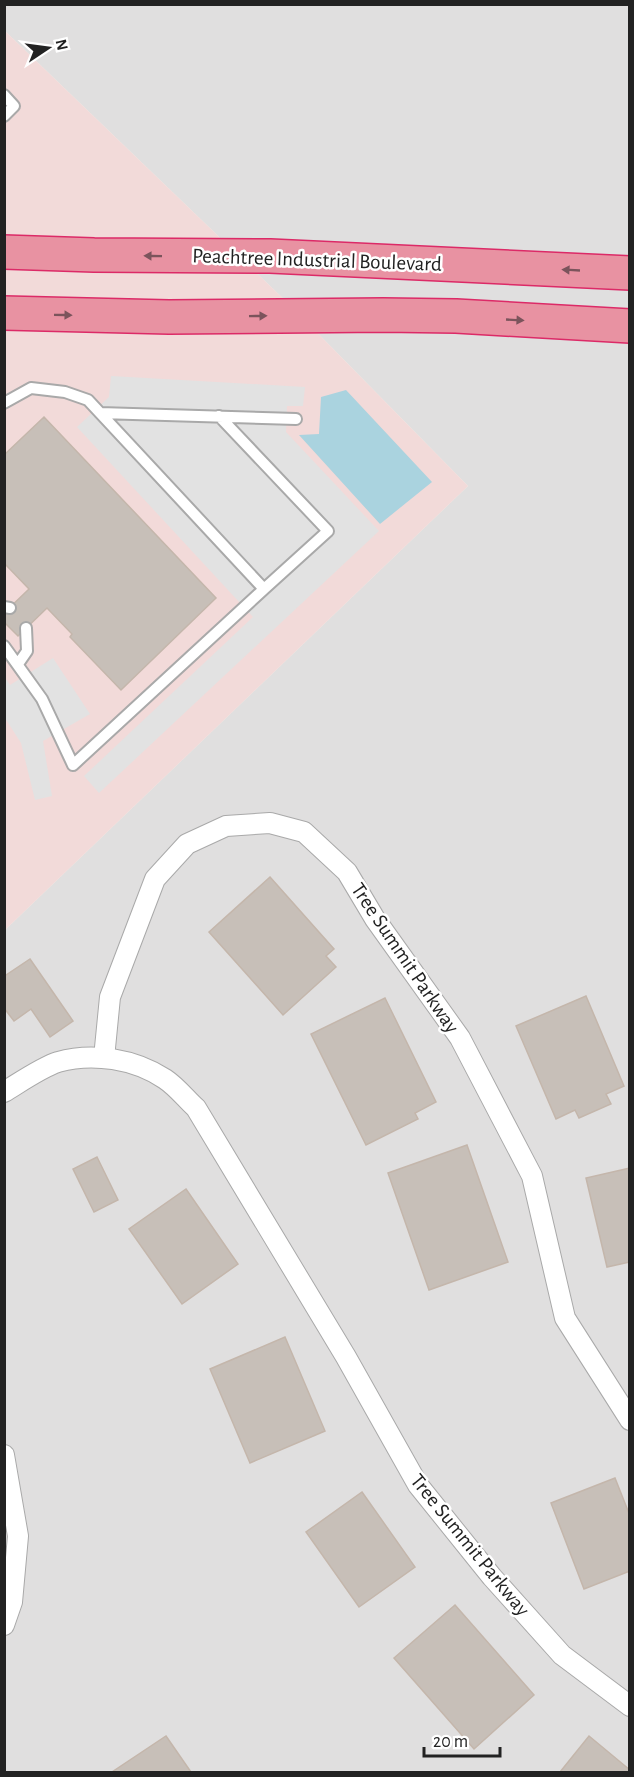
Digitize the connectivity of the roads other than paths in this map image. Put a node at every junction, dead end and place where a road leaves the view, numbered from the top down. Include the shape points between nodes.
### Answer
1 (4, 95) edge
2 (4, 116) edge
3 (4, 252) edge
4 (630, 273) edge
5 (4, 313) edge
6 (630, 326) edge
7 (4, 403) edge
8 (100, 413) junction
9 (219, 416) junction
10 (296, 419) dead end
11 (264, 589) junction
12 (26, 628) dead end
13 (4, 646) edge
14 (18, 664) junction
15 (104, 1058) junction
16 (4, 1092) edge
17 (630, 1420) edge
18 (4, 1455) edge
19 (4, 1625) edge
20 (630, 1706) edge

1 - 2 lane via 14,106
4 -> 3 highway, Peachtree Industrial Boulevard via 270,256
5 -> 6 highway via 456,316
7 - 8 lane via 31,388 65,392 88,400
8 - 9 lane
8 - 11 lane
9 - 10 lane
9 - 11 lane via 328,531
11 - 14 lane via 73,765 42,699
12 - 14 lane via 27,651
13 - 14 lane
15 - 16 street, Tree Summit Parkway via 56,1063
15 - 17 street, Tree Summit Parkway via 110,997 155,879 188,844 226,826 270,823 304,832 347,872 375,919 460,1038 532,1176 565,1318
15 - 20 street, Tree Summit Parkway via 127,1062 166,1079 196,1108 418,1485 562,1655
18 - 19 street via 18,1536 12,1602

